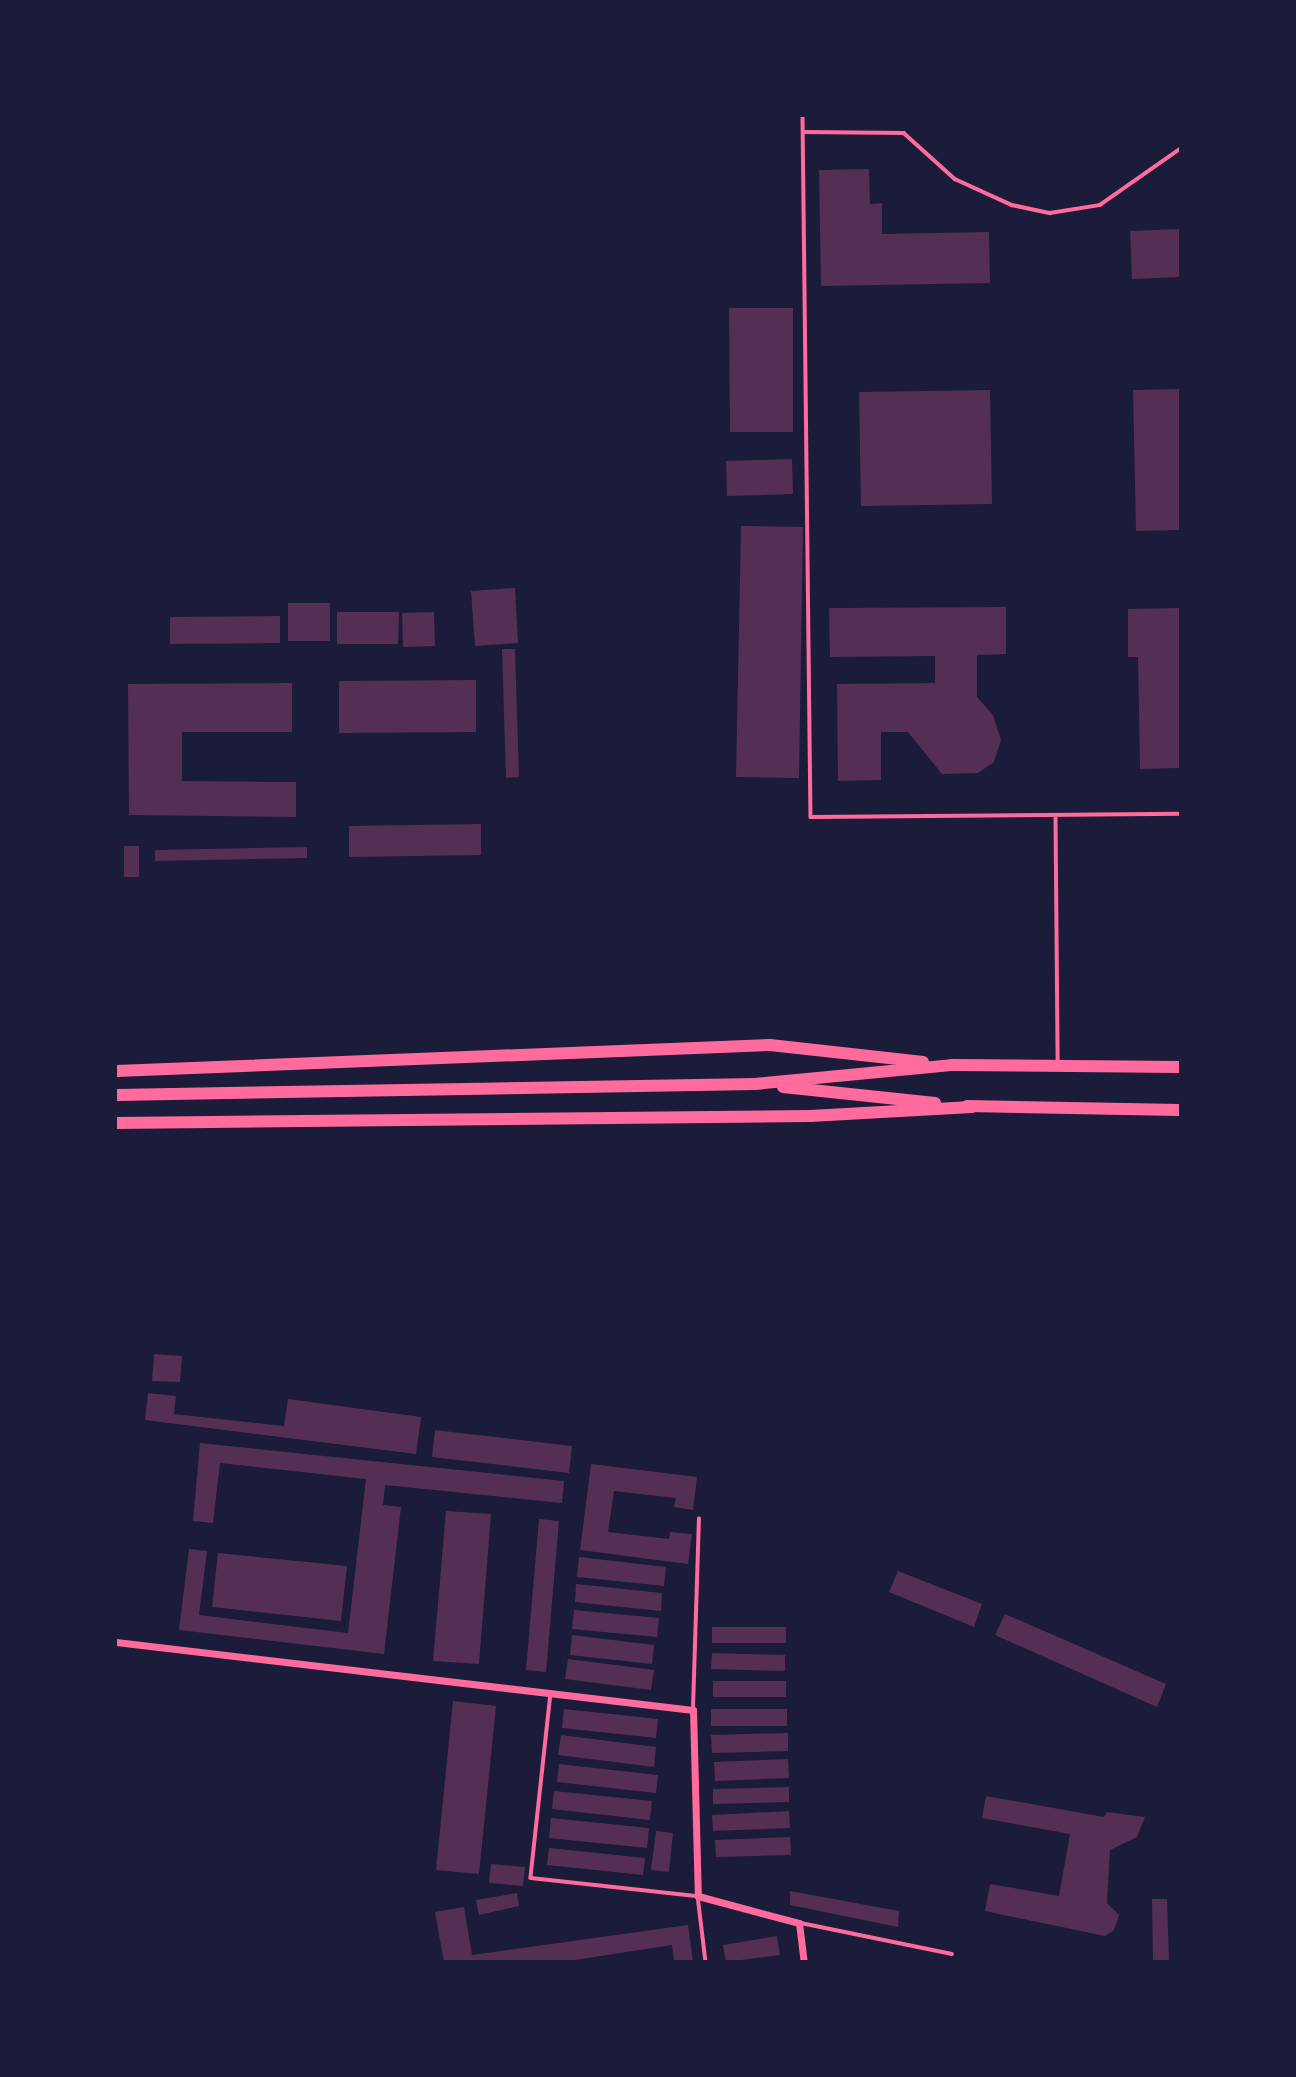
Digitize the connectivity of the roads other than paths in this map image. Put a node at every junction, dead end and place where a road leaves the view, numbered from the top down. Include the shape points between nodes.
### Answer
1 (803, 116) edge
2 (804, 132) junction
3 (1181, 149) edge
4 (1181, 814) edge
5 (1056, 817) junction
6 (1058, 1064) junction
7 (951, 1065) junction
8 (1181, 1067) edge
9 (116, 1071) edge
10 (754, 1084) junction
11 (116, 1095) edge
12 (972, 1107) junction
13 (1181, 1110) edge
14 (116, 1123) edge
15 (699, 1519) dead end
16 (116, 1642) edge
17 (551, 1693) junction
18 (693, 1710) junction
19 (698, 1896) junction
20 (799, 1923) junction
21 (951, 1954) dead end
22 (706, 1962) edge
23 (804, 1962) edge

1 - 2 lane
2 - 3 lane via 904,133 955,179 1012,205 1049,213 1100,205
2 - 5 lane via 811,817
4 - 5 lane
5 - 6 lane
6 - 7 main road
6 - 8 main road
7 - 9 main road via 770,1045
7 - 10 main road
10 - 11 main road
10 - 12 main road
12 - 13 main road
12 - 14 main road via 810,1116
15 - 18 lane
16 - 17 street
17 - 18 street
17 - 19 lane via 531,1878
18 - 19 street
19 - 20 street
19 - 22 lane
20 - 21 lane
20 - 23 street

